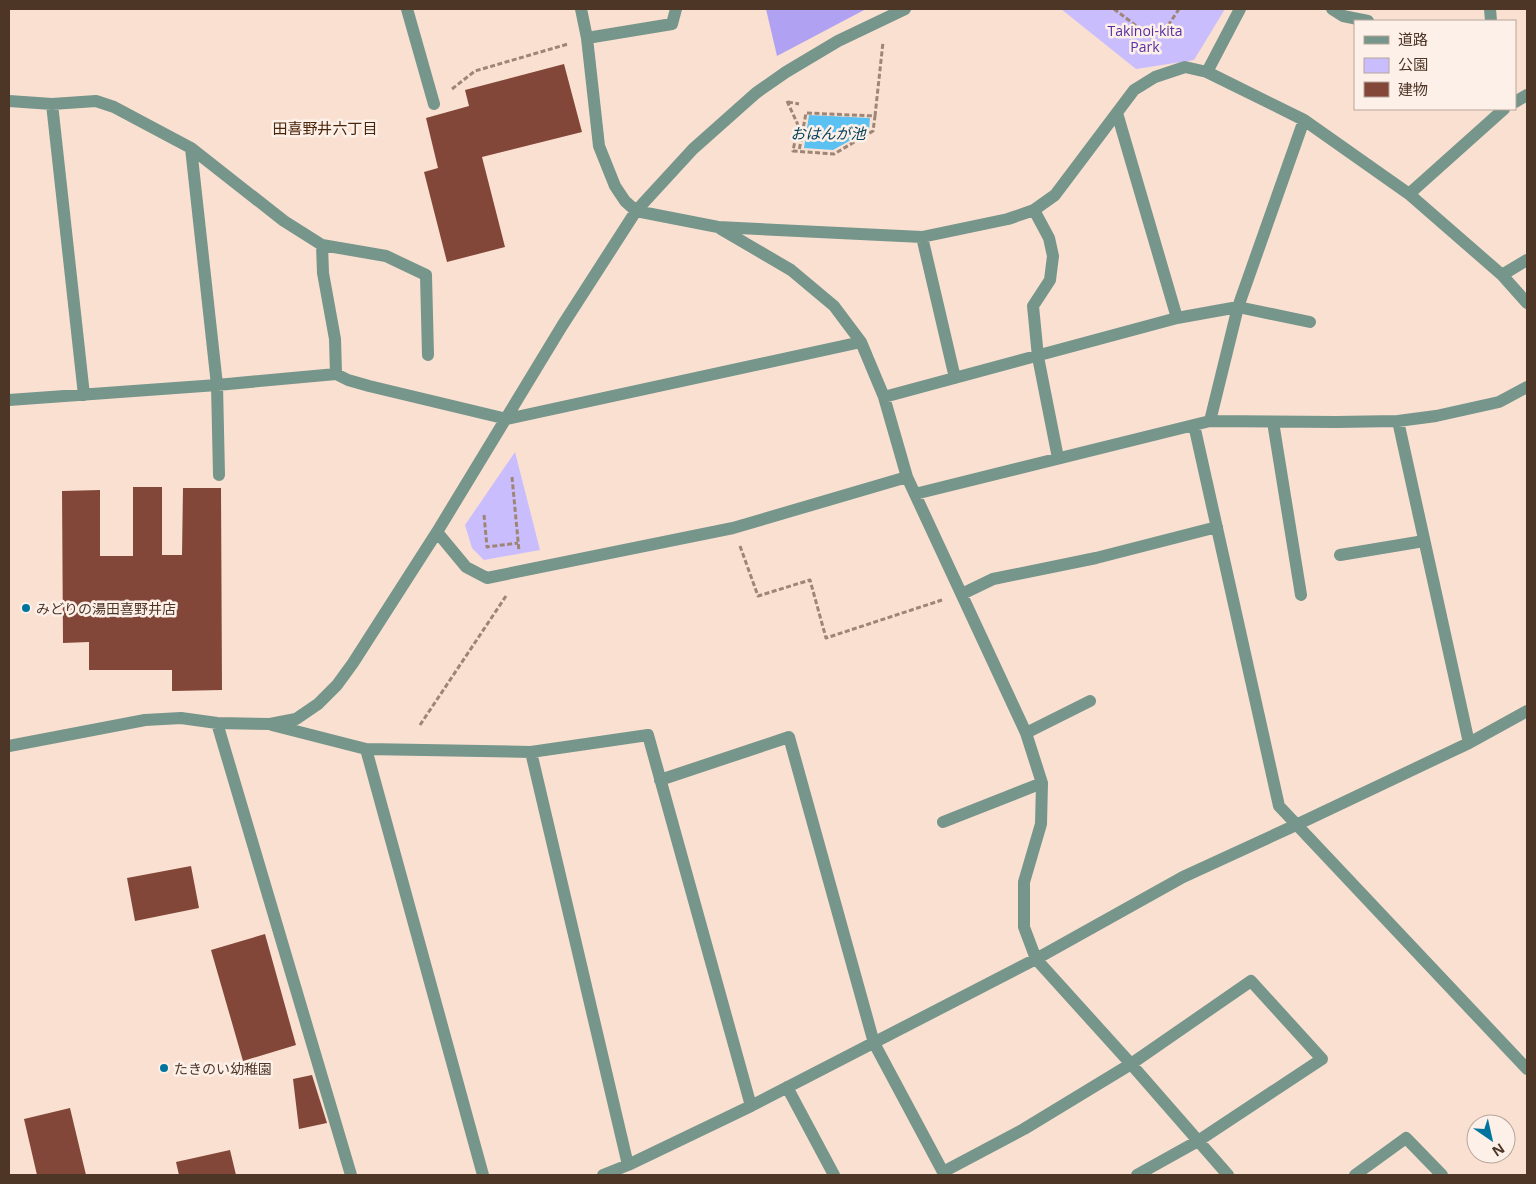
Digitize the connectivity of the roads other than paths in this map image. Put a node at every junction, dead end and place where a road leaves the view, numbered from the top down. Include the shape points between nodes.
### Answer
1 (408, 9) edge
2 (581, 9) edge
3 (676, 9) edge
4 (905, 9) edge
5 (1240, 9) edge
6 (1332, 9) edge
7 (1363, 20) edge
8 (587, 38) junction
9 (1207, 72) junction
10 (1527, 95) edge
11 (1516, 101) edge
12 (9, 102) edge
13 (52, 104) junction
14 (434, 104) road end
15 (1503, 110) edge
16 (1117, 113) junction
17 (1304, 120) junction
18 (191, 148) junction
19 (1409, 194) junction
20 (1034, 210) junction
21 (636, 211) junction
22 (718, 227) junction
23 (922, 237) junction
24 (322, 245) junction
25 (1527, 260) edge
26 (1502, 275) junction
27 (1527, 303) edge
28 (1238, 307) junction
29 (1176, 318) junction
30 (1310, 322) dead end
31 (861, 342) junction
32 (428, 355) dead end
33 (1038, 357) junction
34 (336, 374) junction
35 (955, 378) junction
36 (217, 386) junction
37 (1527, 387) edge
38 (84, 395) junction
39 (884, 397) junction
40 (9, 400) edge
41 (506, 419) junction
42 (1210, 421) junction
43 (1398, 421) junction
44 (1273, 422) junction
45 (1194, 425) junction
46 (1058, 458) junction
47 (219, 474) dead end
48 (908, 477) junction
49 (915, 494) junction
50 (1217, 527) junction
51 (437, 532) junction
52 (1424, 541) junction
53 (1340, 554) dead end
54 (962, 594) junction
55 (1301, 595) dead end
56 (1090, 701) dead end
57 (1527, 711) edge
58 (217, 723) junction
59 (270, 724) junction
60 (1026, 733) junction
61 (1468, 743) junction
62 (9, 746) edge
63 (366, 749) junction
64 (531, 752) junction
65 (660, 780) junction
66 (1042, 783) junction
67 (943, 822) dead end
68 (1296, 825) junction
69 (1036, 959) junction
70 (874, 1043) junction
71 (1131, 1064) junction
72 (1527, 1069) edge
73 (787, 1087) junction
74 (751, 1106) junction
75 (1198, 1141) junction
76 (628, 1165) junction
77 (352, 1175) edge
78 (483, 1175) edge
79 (603, 1175) edge
80 (834, 1175) edge
81 (1137, 1175) edge
82 (1228, 1175) edge
83 (1355, 1175) edge
84 (1442, 1175) edge

1 - 14 street
2 - 8 street
3 - 8 street via 672,24
4 - 21 street via 838,41 756,93 693,149
5 - 9 street
6 - 7 street via 1343,16
8 - 21 street via 599,146 615,186
9 - 16 street via 1186,67 1155,77 1134,90
9 - 17 street
10 - 11 street
12 - 13 street
13 - 18 street via 96,101 114,107
13 - 38 street
15 - 19 street
16 - 20 street via 1054,195
16 - 29 street
17 - 19 street
17 - 28 street
18 - 24 street via 284,221
18 - 36 street
19 - 26 street
20 - 23 street via 1008,219
20 - 33 street via 1049,238 1053,256 1050,280 1033,306
21 - 22 street
21 - 41 street
22 - 23 street
22 - 31 street via 791,270 834,306
23 - 35 street
24 - 32 street via 386,256 426,275
24 - 34 street via 323,273 335,338
25 - 26 street
26 - 27 street
28 - 29 street
28 - 30 street
28 - 42 street
29 - 33 street
31 - 39 street
31 - 41 street
33 - 35 street
33 - 46 street
34 - 36 street
34 - 41 street via 369,386
35 - 39 street
36 - 38 street
36 - 47 street
37 - 43 street via 1499,402
38 - 40 street
39 - 48 street
41 - 51 street
42 - 44 street
42 - 45 street
43 - 44 street
43 - 52 street
44 - 55 street
45 - 46 street
45 - 50 street
46 - 49 street
48 - 49 street
48 - 51 street via 734,528 487,578 466,567
49 - 54 street
50 - 54 street via 1096,558 993,579
50 - 68 street via 1279,806
51 - 59 street via 337,685 296,719
52 - 53 street
52 - 61 street
54 - 60 street
56 - 60 street
57 - 61 street
58 - 59 street
58 - 62 street via 181,718 145,720
58 - 77 street
59 - 63 street
60 - 66 street
61 - 68 street
63 - 64 street
63 - 78 street
64 - 65 street via 648,735
64 - 76 street
65 - 70 street via 789,737
65 - 74 street
66 - 67 street
66 - 69 street via 1041,824 1024,882 1024,927
68 - 69 street via 1183,877
68 - 72 street
69 - 70 street
69 - 71 street
70 - 71 street via 943,1172 1024,1129
70 - 73 street
71 - 75 street
71 - 75 street via 1251,981 1322,1059
73 - 74 street
73 - 80 street
74 - 76 street
75 - 81 street
75 - 82 street
76 - 79 street
83 - 84 street via 1406,1138

